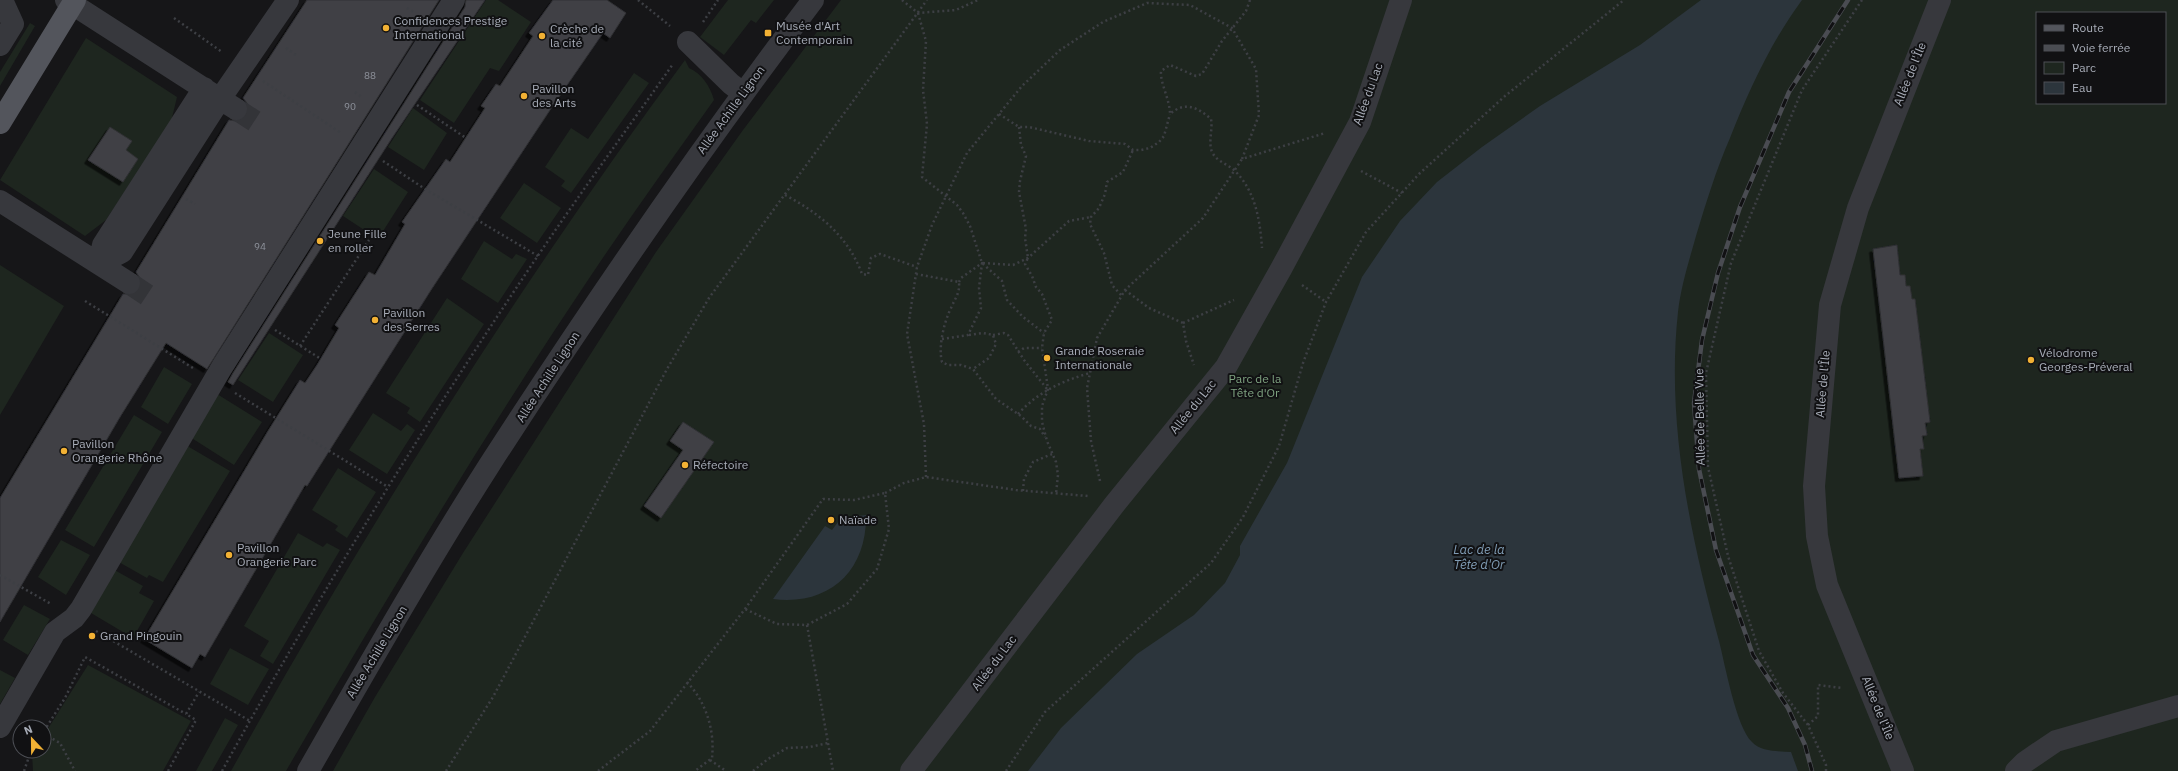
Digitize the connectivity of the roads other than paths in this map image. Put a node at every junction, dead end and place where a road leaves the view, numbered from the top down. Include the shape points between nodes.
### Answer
1 (2, 0) edge
2 (288, 0) edge
3 (454, 0) edge
4 (813, 0) edge
5 (1401, 0) edge
6 (1940, 0) edge
7 (71, 1) edge
8 (688, 42) road end
9 (0, 45) edge
10 (743, 93) junction
11 (220, 99) junction
12 (0, 123) edge
13 (0, 202) edge
14 (99, 264) junction
15 (129, 283) tunnel mouth
16 (2178, 706) edge
17 (0, 728) edge
18 (308, 771) edge
19 (911, 771) edge
20 (1903, 771) edge
21 (2016, 771) edge

1 - 9 street via 13,24
2 - 11 street
3 - 17 street via 218,374 81,609 74,618 55,632
4 - 10 street, Allée Achille Lignon
5 - 19 street, Allée du Lac via 1360,122 1226,367 1109,501
6 - 20 street, Allée de l'Île via 1858,208 1830,305 1814,486 1817,536 1827,584
7 - 11 street
7 - 12 main road
8 - 10 street
10 - 18 street, Allée Achille Lignon via 584,322 490,465
11 - 14 street via 103,245
13 - 14 street
14 - 15 street
16 - 21 street via 2056,741

